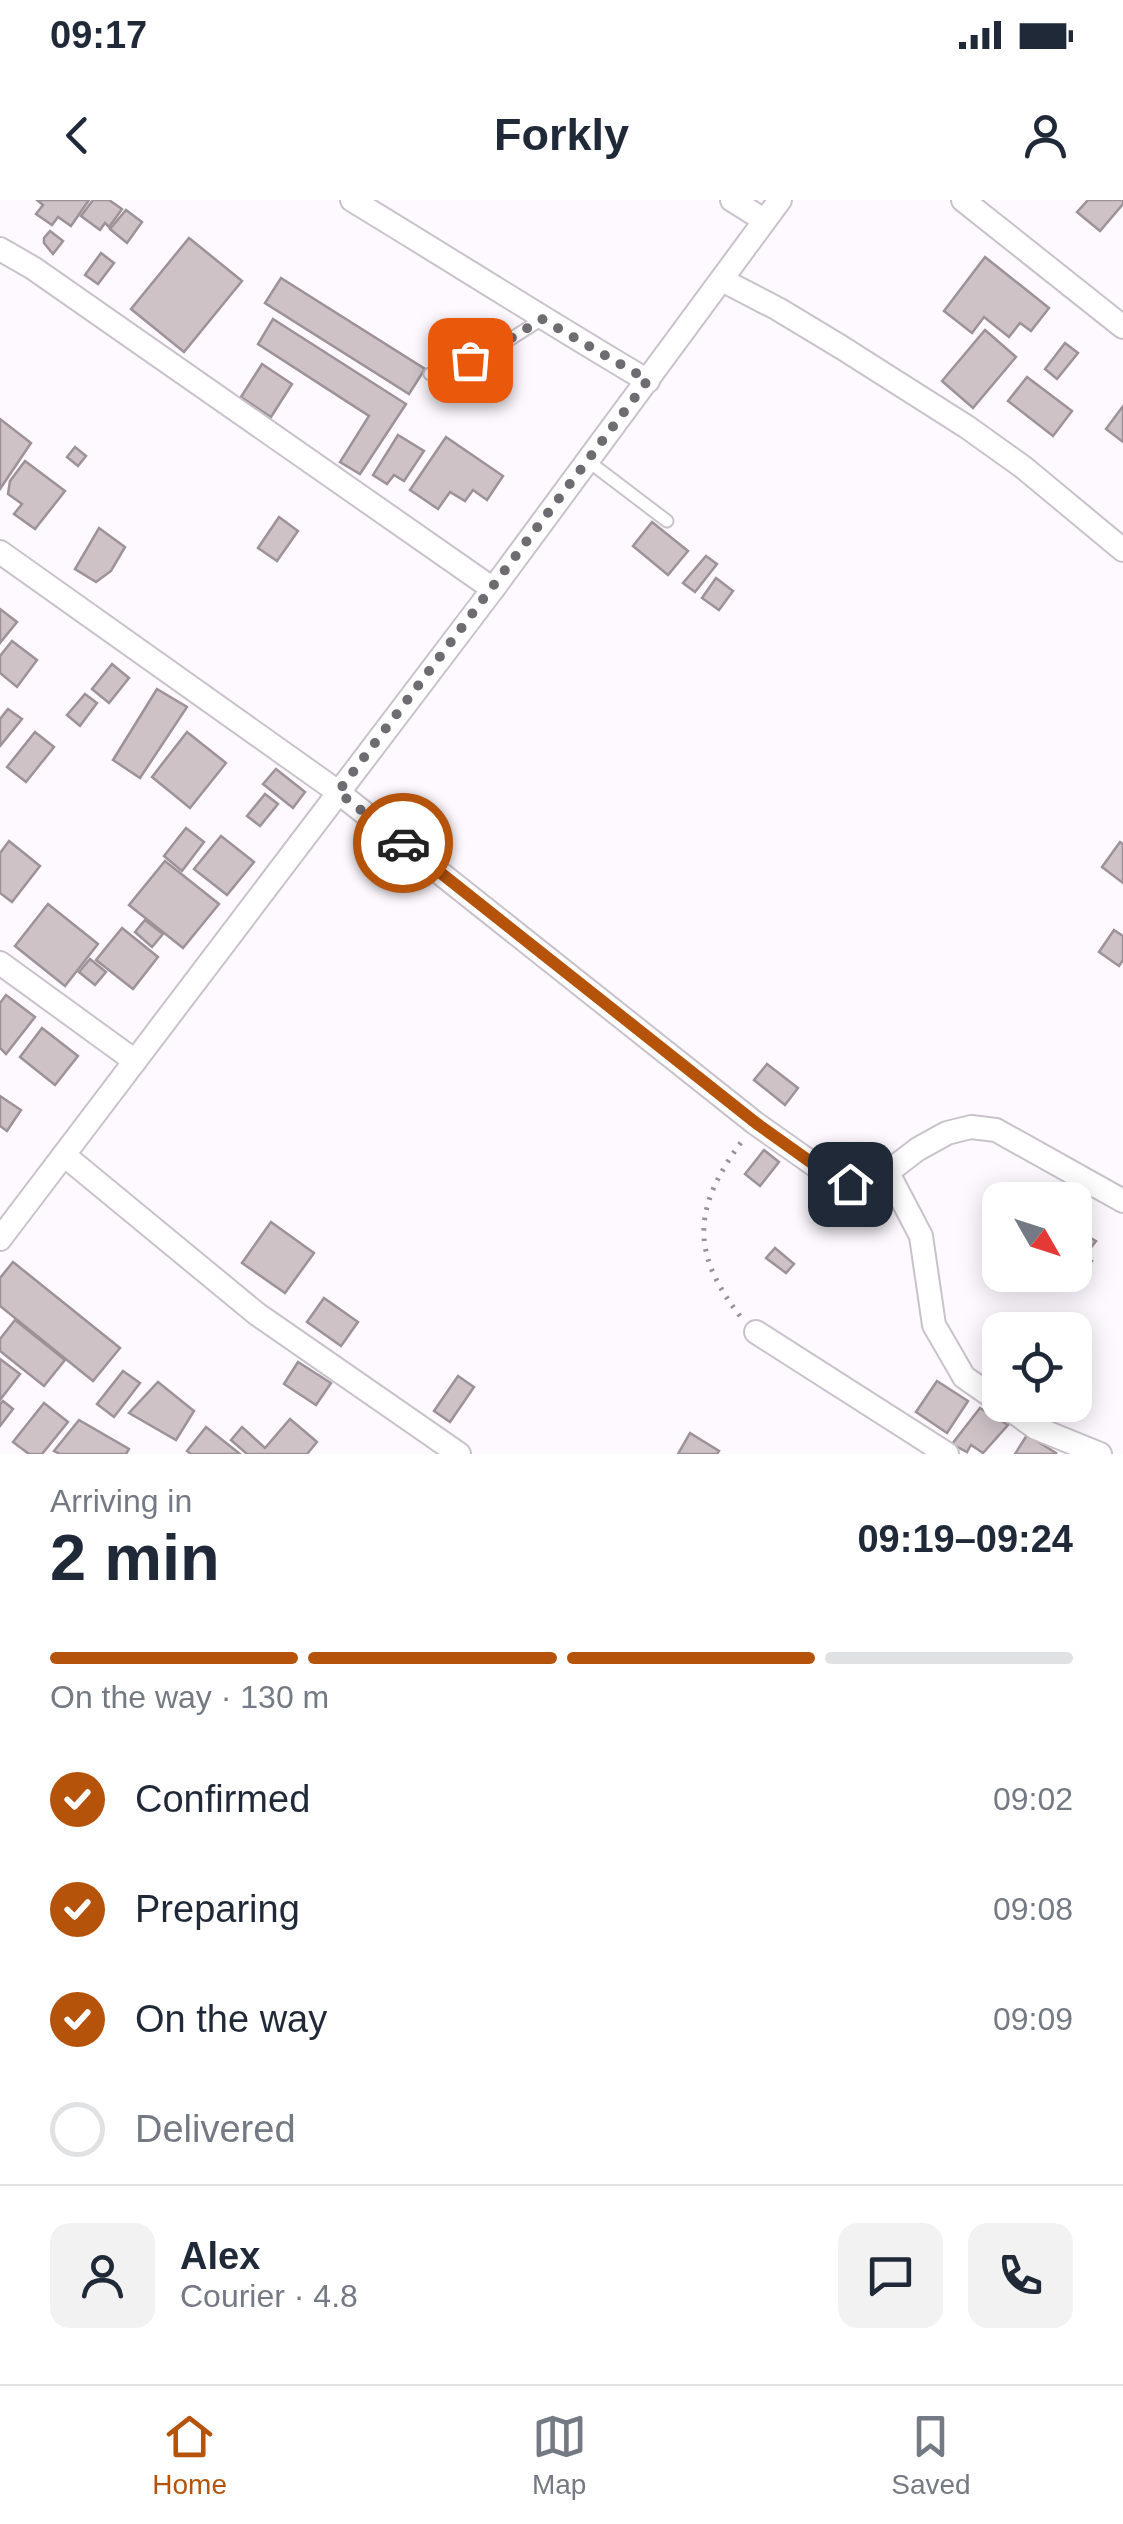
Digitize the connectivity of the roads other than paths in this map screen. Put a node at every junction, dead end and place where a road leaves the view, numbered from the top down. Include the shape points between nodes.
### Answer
1 (352, 200) edge
2 (732, 200) edge
3 (780, 200) edge
4 (978, 204) edge
5 (764, 220) junction
6 (0, 249) edge
7 (722, 280) junction
8 (542, 319) junction
9 (1123, 327) edge
10 (430, 374) dead end
11 (648, 380) junction
12 (588, 462) junction
13 (666, 520) dead end
14 (1123, 550) edge
15 (0, 552) edge
16 (493, 589) junction
17 (338, 792) junction
18 (0, 963) edge
19 (134, 1062) junction
20 (64, 1155) junction
21 (888, 1173) junction
22 (1123, 1201) edge
23 (0, 1239) edge
24 (756, 1332) road end
25 (982, 1390) edge
26 (1028, 1422) edge
27 (459, 1454) edge
28 (947, 1454) edge
29 (1100, 1454) edge

1 - 8 street
2 - 5 street
3 - 5 street
4 - 9 street
5 - 7 street
6 - 16 street
7 - 11 street
7 - 14 street via 966,427
8 - 10 lane via 492,350
8 - 11 street
11 - 12 street
12 - 13 lane
12 - 16 street
15 - 17 street
16 - 17 street
17 - 19 street
17 - 21 street via 833,1178 865,1185
18 - 19 street
19 - 20 street
20 - 23 street
20 - 27 street via 257,1314
21 - 22 street via 947,1132 996,1130
21 - 25 street via 921,1236 934,1325 964,1377
24 - 28 street
26 - 29 street

